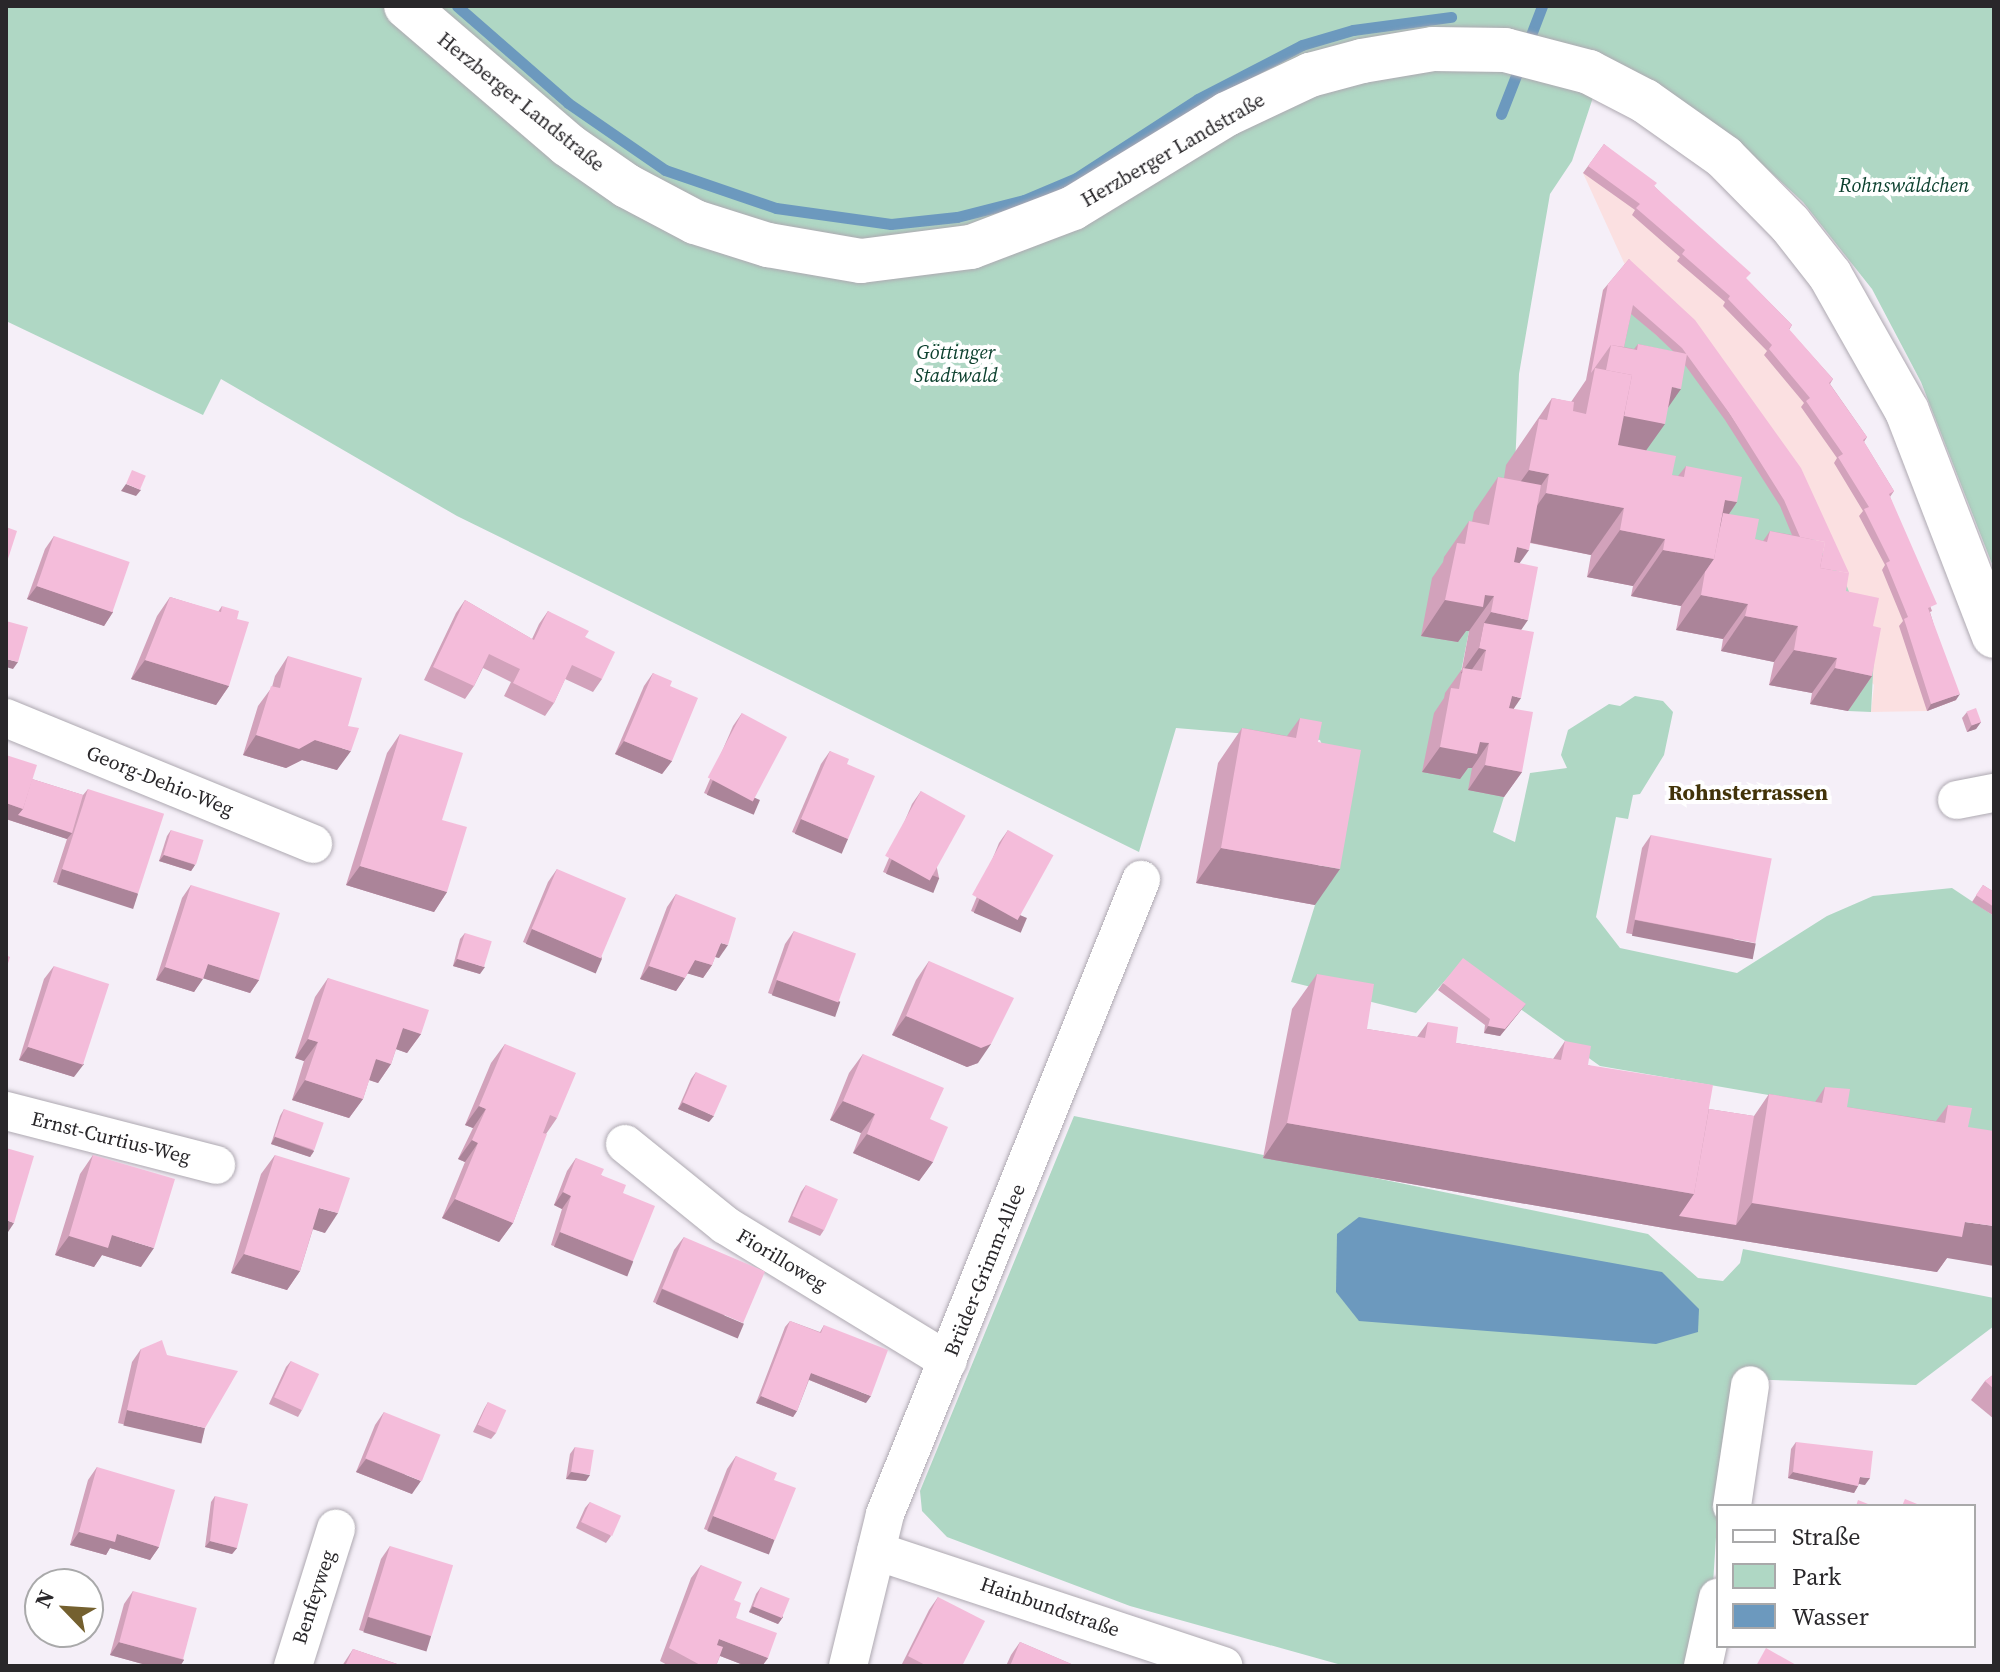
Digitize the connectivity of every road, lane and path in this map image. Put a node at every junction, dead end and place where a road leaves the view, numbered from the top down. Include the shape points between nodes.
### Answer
1 (406, 6) edge
2 (1994, 636) edge
3 (6, 718) edge
4 (1994, 793) edge
5 (1957, 800) dead end
6 (313, 844) dead end
7 (1141, 880) dead end
8 (6, 1111) edge
9 (625, 1144) dead end
10 (216, 1165) dead end
11 (948, 1361) junction
12 (1750, 1385) dead end
13 (1732, 1504) edge
14 (336, 1529) dead end
15 (876, 1551) junction
16 (1716, 1607) edge
17 (293, 1666) edge
18 (848, 1666) edge
19 (1223, 1666) edge
20 (1703, 1666) edge

1 - 2 street, Herzberger Landstraße via 568,145 627,186 695,222 754,240 861,261 971,247 1073,208 1227,114 1310,75 1362,61 1433,49 1505,50 1589,72 1645,101 1724,157 1790,224 1830,275 1907,411
3 - 6 street, Georg-Dehio-Weg
4 - 5 street
7 - 11 street, Brüder-Grimm-Allee
8 - 10 street, Ernst-Curtius-Weg
9 - 11 street, Fiorilloweg via 725,1225
11 - 15 street, Brüder-Grimm-Allee via 885,1514
12 - 13 street
14 - 17 street, Benfeyweg
15 - 18 street, Brüder-Grimm-Allee
15 - 19 street, Hainbundstraße
16 - 20 street

